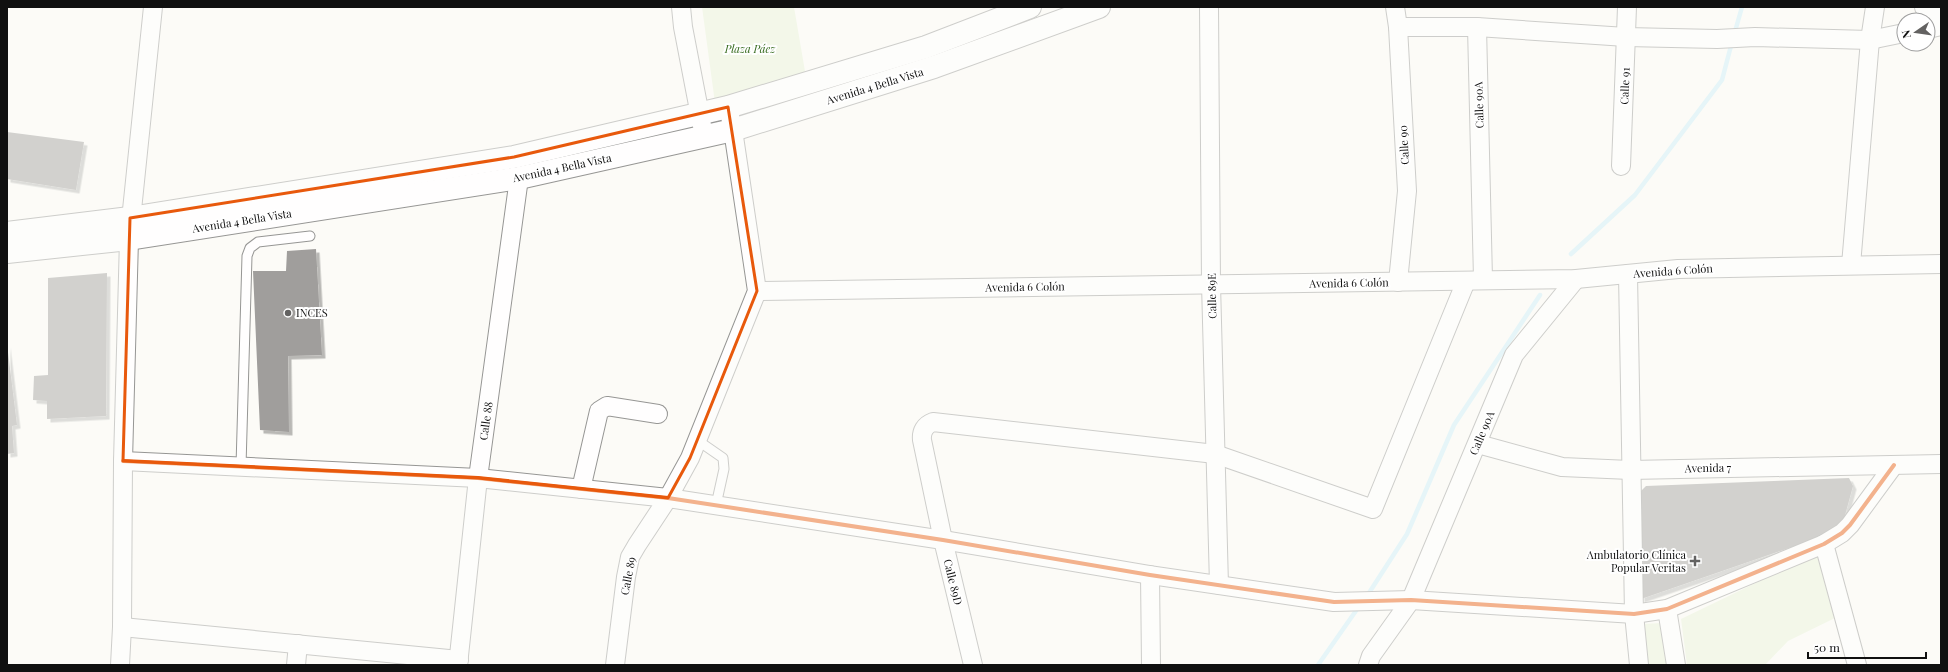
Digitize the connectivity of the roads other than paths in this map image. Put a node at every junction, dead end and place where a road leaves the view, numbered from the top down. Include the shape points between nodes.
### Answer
1 (153, 7) edge
2 (681, 7) edge
3 (1030, 7) edge
4 (1099, 7) edge
5 (1209, 7) edge
6 (1395, 7) edge
7 (1627, 7) edge
8 (1875, 7) edge
9 (1926, 7) edge
10 (1941, 13) edge
11 (1398, 27) junction
12 (1477, 27) junction
13 (1896, 35) edge
14 (1626, 37) junction
15 (1870, 40) junction
16 (728, 107) junction
17 (700, 114) junction
18 (733, 130) junction
19 (704, 136) junction
20 (1622, 166) dead end
21 (519, 178) junction
22 (129, 228) junction
23 (7, 233) edge
24 (310, 236) dead end
25 (7, 252) edge
26 (1941, 264) edge
27 (1851, 266) junction
28 (1628, 274) junction
29 (1483, 279) junction
30 (1576, 279) junction
31 (1466, 281) junction
32 (1398, 282) junction
33 (1211, 284) junction
34 (757, 291) junction
35 (658, 414) dead end
36 (697, 440) junction
37 (1478, 444) junction
38 (1215, 454) junction
39 (123, 461) junction
40 (1941, 464) edge
41 (1894, 465) junction
42 (242, 466) junction
43 (1630, 470) junction
44 (478, 478) junction
45 (581, 489) junction
46 (668, 498) junction
47 (716, 505) junction
48 (943, 540) junction
49 (1824, 544) junction
50 (1150, 575) junction
51 (1219, 585) junction
52 (1411, 600) junction
53 (1667, 609) junction
54 (1634, 614) junction
55 (122, 627) junction
56 (298, 644) junction
57 (458, 663) edge
58 (120, 665) edge
59 (296, 665) edge
60 (616, 665) edge
61 (973, 665) edge
62 (1150, 665) edge
63 (1368, 665) edge
64 (1639, 665) edge
65 (1676, 665) edge
66 (1857, 665) edge

1 - 22 street
2 - 17 street
3 - 16 street, Avenida 4 Bella Vista via 926,47
4 - 18 street, Avenida 4 Bella Vista via 934,68
5 - 33 street, Calle 89E
6 - 11 street, Calle 90
7 - 14 street, Calle 91
8 - 15 street
9 - 10 street
11 - 12 street
11 - 32 street, Calle 90 via 1407,191
12 - 14 street
12 - 29 street, Calle 90A
13 - 15 street
14 - 15 street via 1718,39 1755,36
14 - 20 street, Calle 91
15 - 27 street
16 - 17 street, Avenida 4 Bella Vista
16 - 18 street
17 - 19 street
17 - 22 street, Avenida 4 Bella Vista via 514,157
18 - 19 street, Avenida 4 Bella Vista
18 - 34 street
19 - 21 street, Avenida 4 Bella Vista
21 - 22 street, Avenida 4 Bella Vista
21 - 44 street, Calle 88
22 - 23 street, Avenida 4 Bella Vista
22 - 25 street, Avenida 4 Bella Vista
22 - 39 street
24 - 42 lane via 258,242 250,248 247,256
26 - 27 street, Avenida 6 Colón
27 - 28 street, Avenida 6 Colón via 1678,269
28 - 30 street, Avenida 6 Colón
28 - 43 street
29 - 30 street, Avenida 6 Colón
29 - 31 street, Avenida 6 Colón
30 - 37 street, Calle 90A via 1514,354
31 - 32 street, Avenida 6 Colón
31 - 38 street via 1373,509
32 - 33 street, Avenida 6 Colón
33 - 34 street, Avenida 6 Colón
33 - 38 street, Calle 89E
34 - 36 street, Calle 89
35 - 45 street via 607,406 599,411
36 - 46 street, Calle 89
36 - 47 lane via 723,458 724,469
37 - 43 street, Avenida 7 via 1562,468
37 - 52 street, Calle 90A
38 - 48 street, Calle 89D via 933,422 924,428 922,440
38 - 51 street, Calle 89E
39 - 42 street
39 - 55 street
40 - 41 street, Avenida 7
41 - 43 street, Avenida 7
41 - 49 street via 1850,525
42 - 44 street
43 - 54 street
44 - 45 street
44 - 57 street, Calle 88
45 - 46 street
46 - 47 street
46 - 60 street, Calle 89 via 630,557
47 - 48 street
48 - 50 street
48 - 61 street, Calle 89D
49 - 53 street
49 - 66 street
50 - 51 street
50 - 62 street
51 - 52 street via 1334,602
52 - 54 street
52 - 63 street, Calle 90A via 1371,656
53 - 54 street
53 - 65 street
54 - 64 street
55 - 56 street
55 - 58 street
56 - 57 street
56 - 59 street

